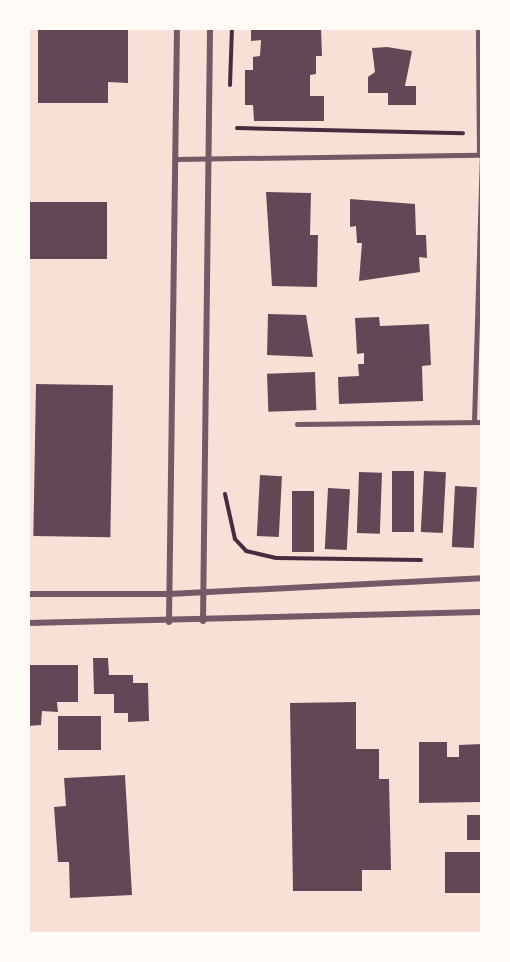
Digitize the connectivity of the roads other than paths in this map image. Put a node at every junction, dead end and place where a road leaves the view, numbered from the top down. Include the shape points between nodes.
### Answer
1 (177, 28) edge
2 (210, 28) edge
3 (478, 28) edge
4 (480, 155) edge
5 (175, 159) junction
6 (208, 159) junction
7 (474, 422) junction
8 (482, 422) edge
9 (297, 424) dead end
10 (482, 578) edge
11 (203, 593) junction
12 (28, 594) edge
13 (170, 594) junction
14 (482, 612) edge
15 (203, 621) junction
16 (169, 622) junction
17 (28, 623) edge

1 - 5 street
2 - 6 street
3 - 4 lane
4 - 6 lane
4 - 7 lane
5 - 6 lane
5 - 13 street
6 - 11 street
7 - 8 lane
7 - 9 lane
10 - 11 street
11 - 13 street
11 - 15 street
12 - 13 street
13 - 16 street
14 - 15 street
15 - 16 street
16 - 17 street

